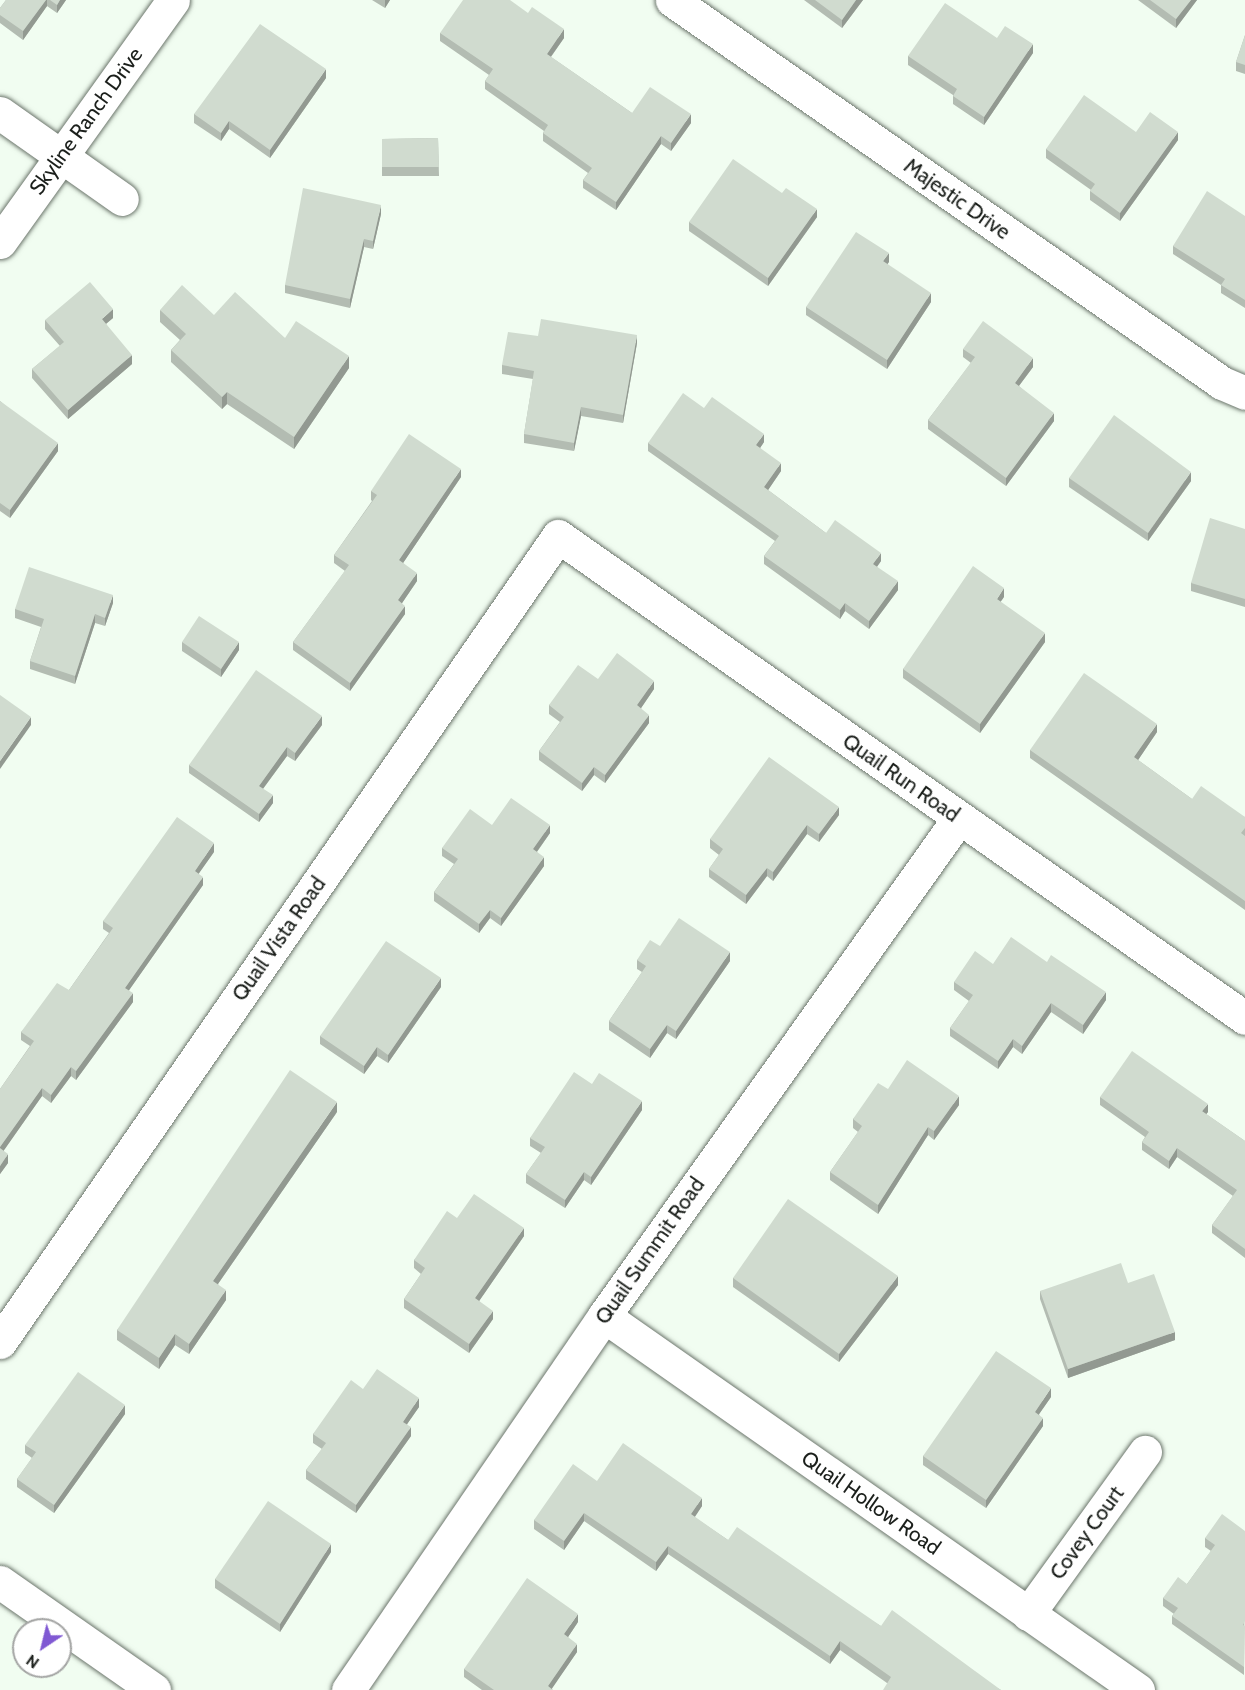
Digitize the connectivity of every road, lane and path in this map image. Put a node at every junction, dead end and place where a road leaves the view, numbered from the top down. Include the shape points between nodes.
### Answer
1 (173, 0) edge
2 (672, 0) edge
3 (0, 113) edge
4 (61, 156) junction
5 (122, 199) dead end
6 (0, 242) edge
7 (1245, 393) edge
8 (558, 536) joint
9 (958, 818) junction
10 (1245, 1018) edge
11 (604, 1316) junction
12 (0, 1342) edge
13 (1145, 1452) dead end
14 (0, 1582) edge
15 (1028, 1614) junction
16 (154, 1690) edge
17 (348, 1690) edge
18 (1138, 1690) edge

1 - 4 street, Skyline Ranch Drive
2 - 7 street, Majestic Drive via 1222,383
3 - 4 street
4 - 5 street
4 - 6 street, Skyline Ranch Drive
8 - 9 street, Quail Run Road
8 - 12 street, Quail Vista Road
9 - 10 street, Quail Run Road
9 - 11 street, Quail Summit Road
11 - 15 street, Quail Hollow Road
11 - 17 street, Quail Summit Road
13 - 15 street, Covey Court
14 - 16 street
15 - 18 street, Quail Hollow Road

